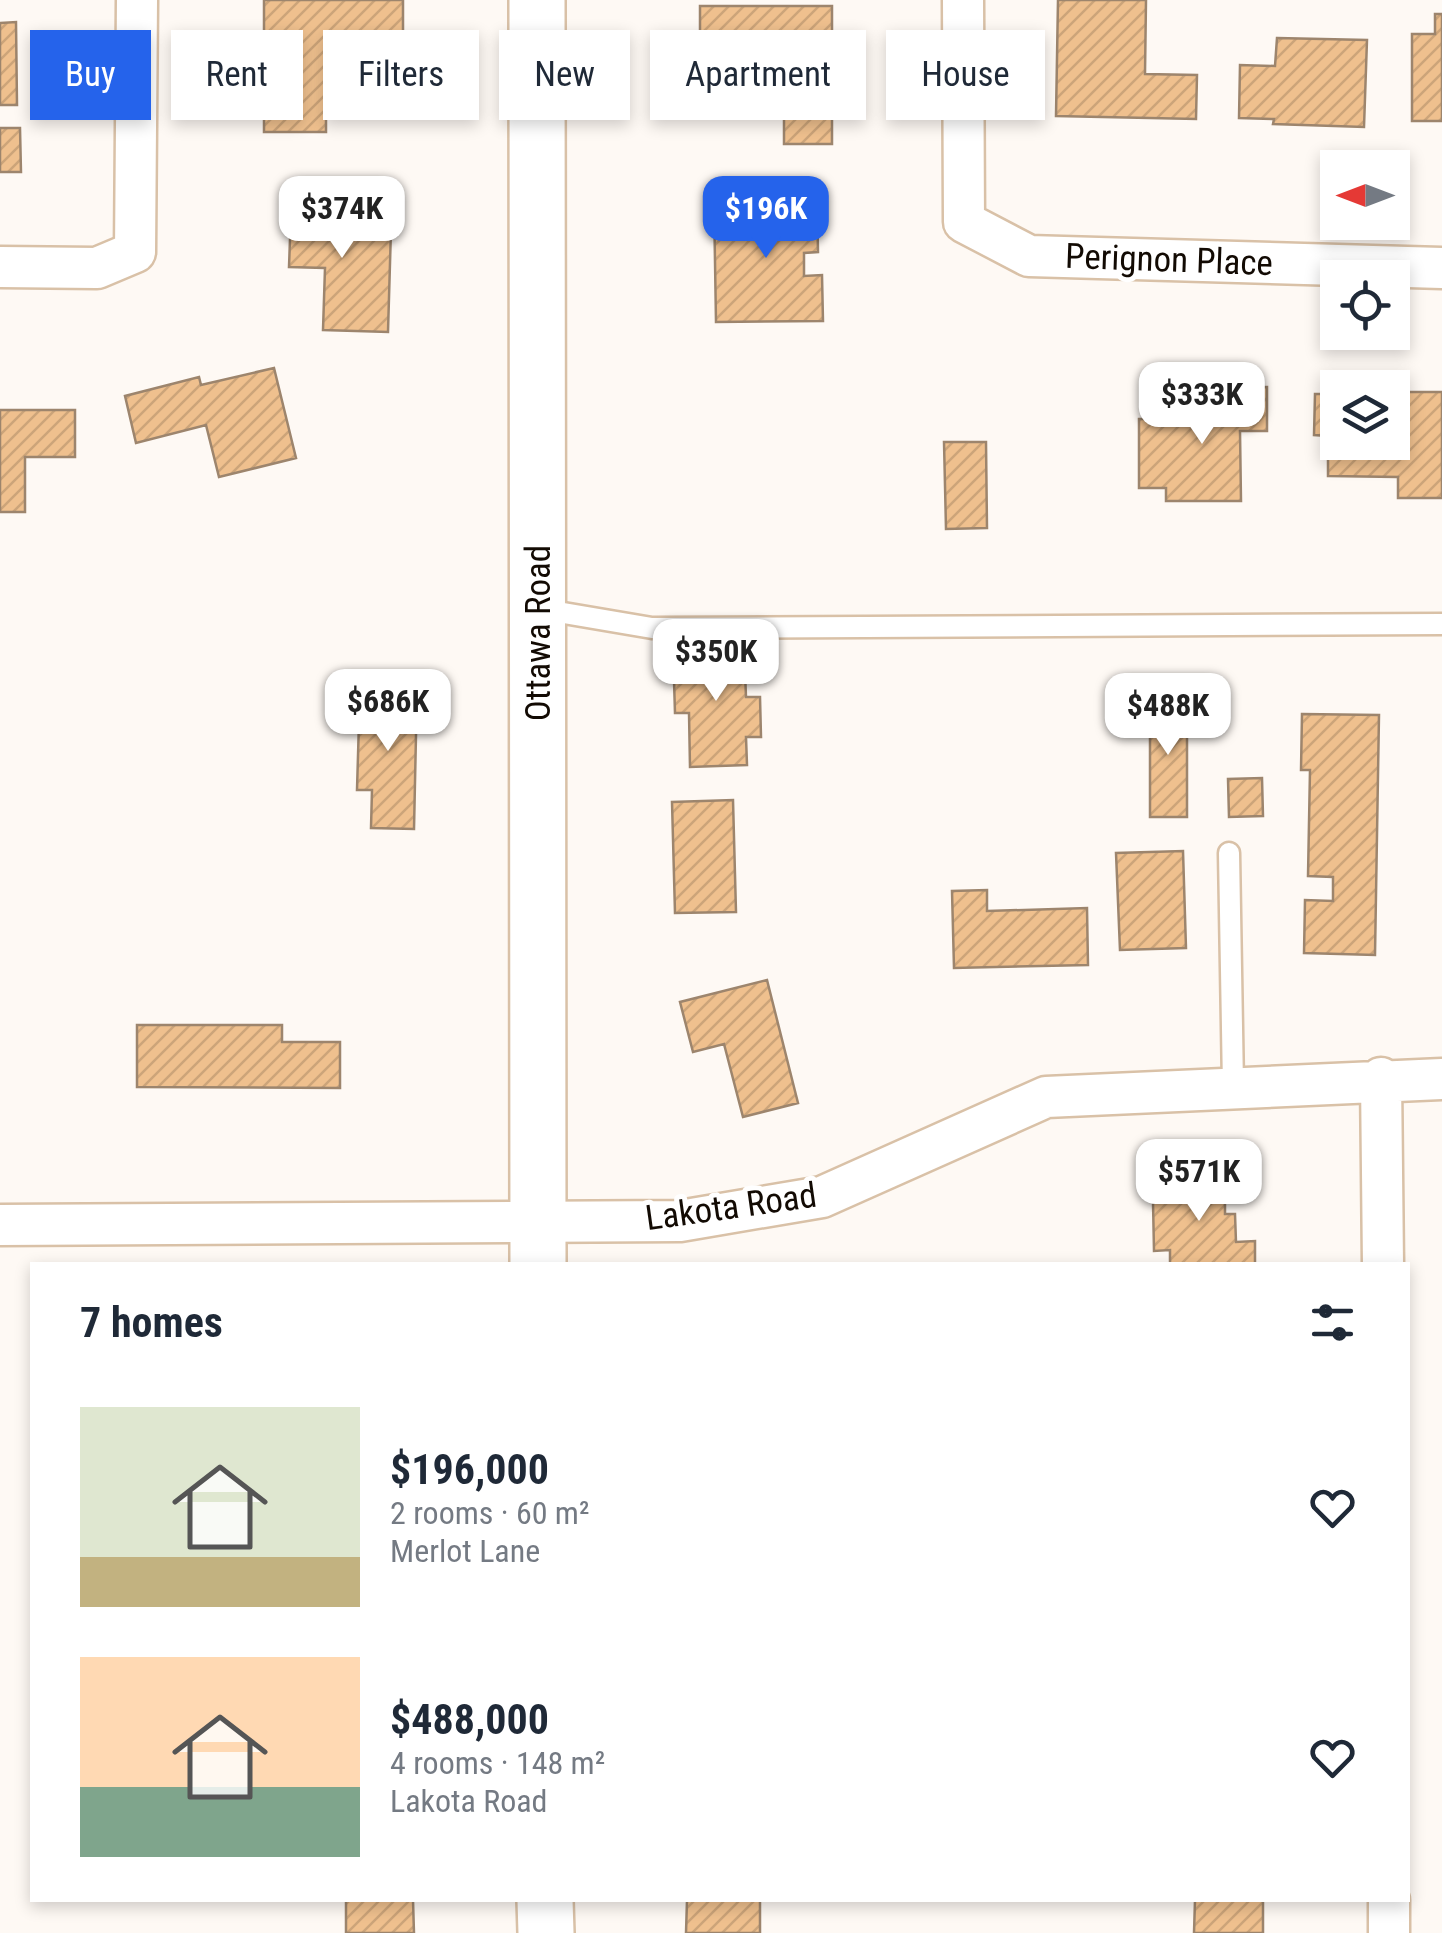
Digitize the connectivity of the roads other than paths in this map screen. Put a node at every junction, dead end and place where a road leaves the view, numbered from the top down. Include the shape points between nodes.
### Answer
1 (137, 0) edge
2 (537, 0) edge
3 (963, 0) edge
4 (0, 267) edge
5 (1442, 268) edge
6 (538, 609) junction
7 (1442, 624) edge
8 (1229, 853) dead end
9 (1381, 1078) junction
10 (1442, 1079) edge
11 (1232, 1086) junction
12 (0, 1226) edge
13 (538, 1244) edge
14 (1383, 1262) edge
15 (546, 1902) edge
16 (1389, 1902) edge
17 (546, 1933) edge
18 (1389, 1933) edge

1 - 4 street via 135,252 97,268
2 - 6 street, Ottawa Road
3 - 5 street, Perignon Place via 964,222 1029,256
6 - 7 lane via 652,628
6 - 13 street, Ottawa Road
8 - 11 lane
9 - 10 street, Lakota Road
9 - 11 street, Lakota Road
9 - 14 street
11 - 13 street, Lakota Road via 1046,1097 822,1197
12 - 13 street, Lakota Road
15 - 17 street
16 - 18 street

